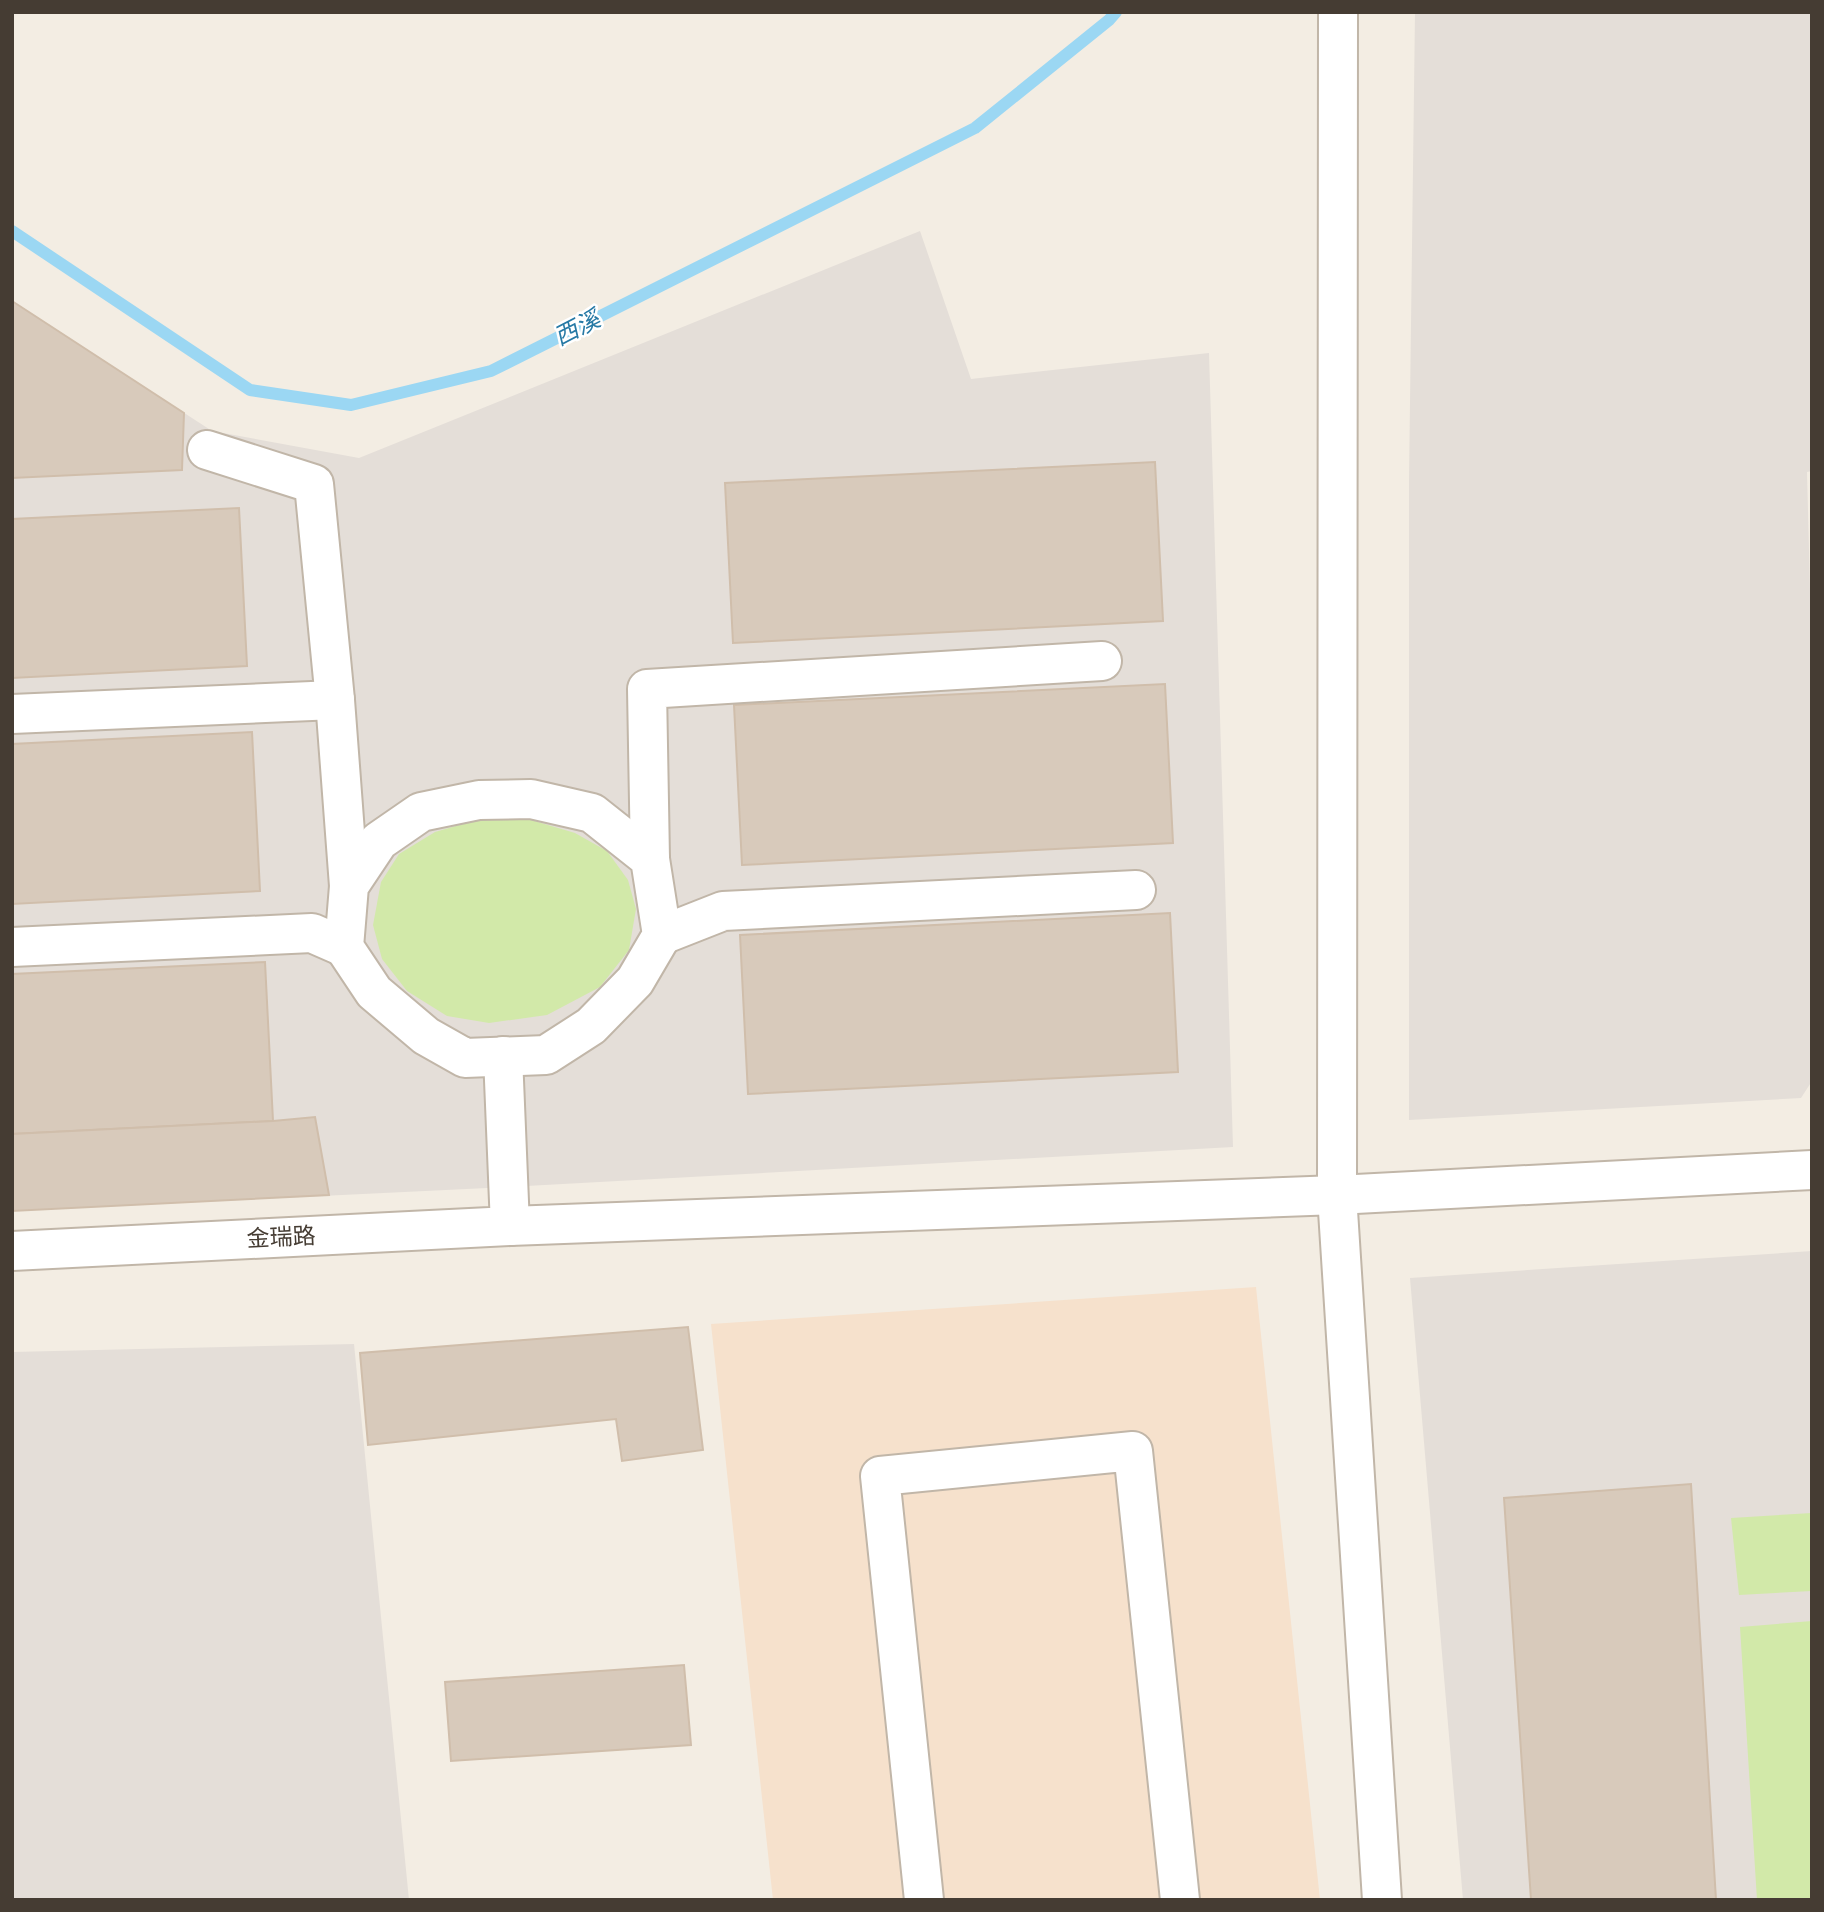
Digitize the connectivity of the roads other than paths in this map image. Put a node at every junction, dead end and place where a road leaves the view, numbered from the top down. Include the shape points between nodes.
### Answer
1 (1338, 12) edge
2 (207, 450) dead end
3 (1101, 661) dead end
4 (335, 700) junction
5 (12, 714) edge
6 (650, 859) junction
7 (349, 886) junction
8 (1136, 890) dead end
9 (662, 935) junction
10 (12, 947) edge
11 (344, 947) junction
12 (503, 1056) junction
13 (1812, 1170) edge
14 (1337, 1195) junction
15 (510, 1226) junction
16 (12, 1251) edge
17 (924, 1900) edge
18 (1180, 1900) edge
19 (1382, 1900) edge

1 - 14 street
2 - 4 street via 314,484
3 - 6 street via 647,689
4 - 5 street
4 - 7 street
6 - 7 street via 592,813 531,799 479,800 421,812 379,841
6 - 9 street
7 - 11 street
8 - 9 street via 723,911
9 - 12 street via 635,981 591,1026 546,1055
10 - 11 street via 312,933
11 - 12 street via 374,992 426,1036 466,1058
12 - 15 street
13 - 14 street, 金瑞路
14 - 15 street, 金瑞路
14 - 19 street
15 - 16 street, 金瑞路
17 - 18 street via 880,1476 1133,1451

